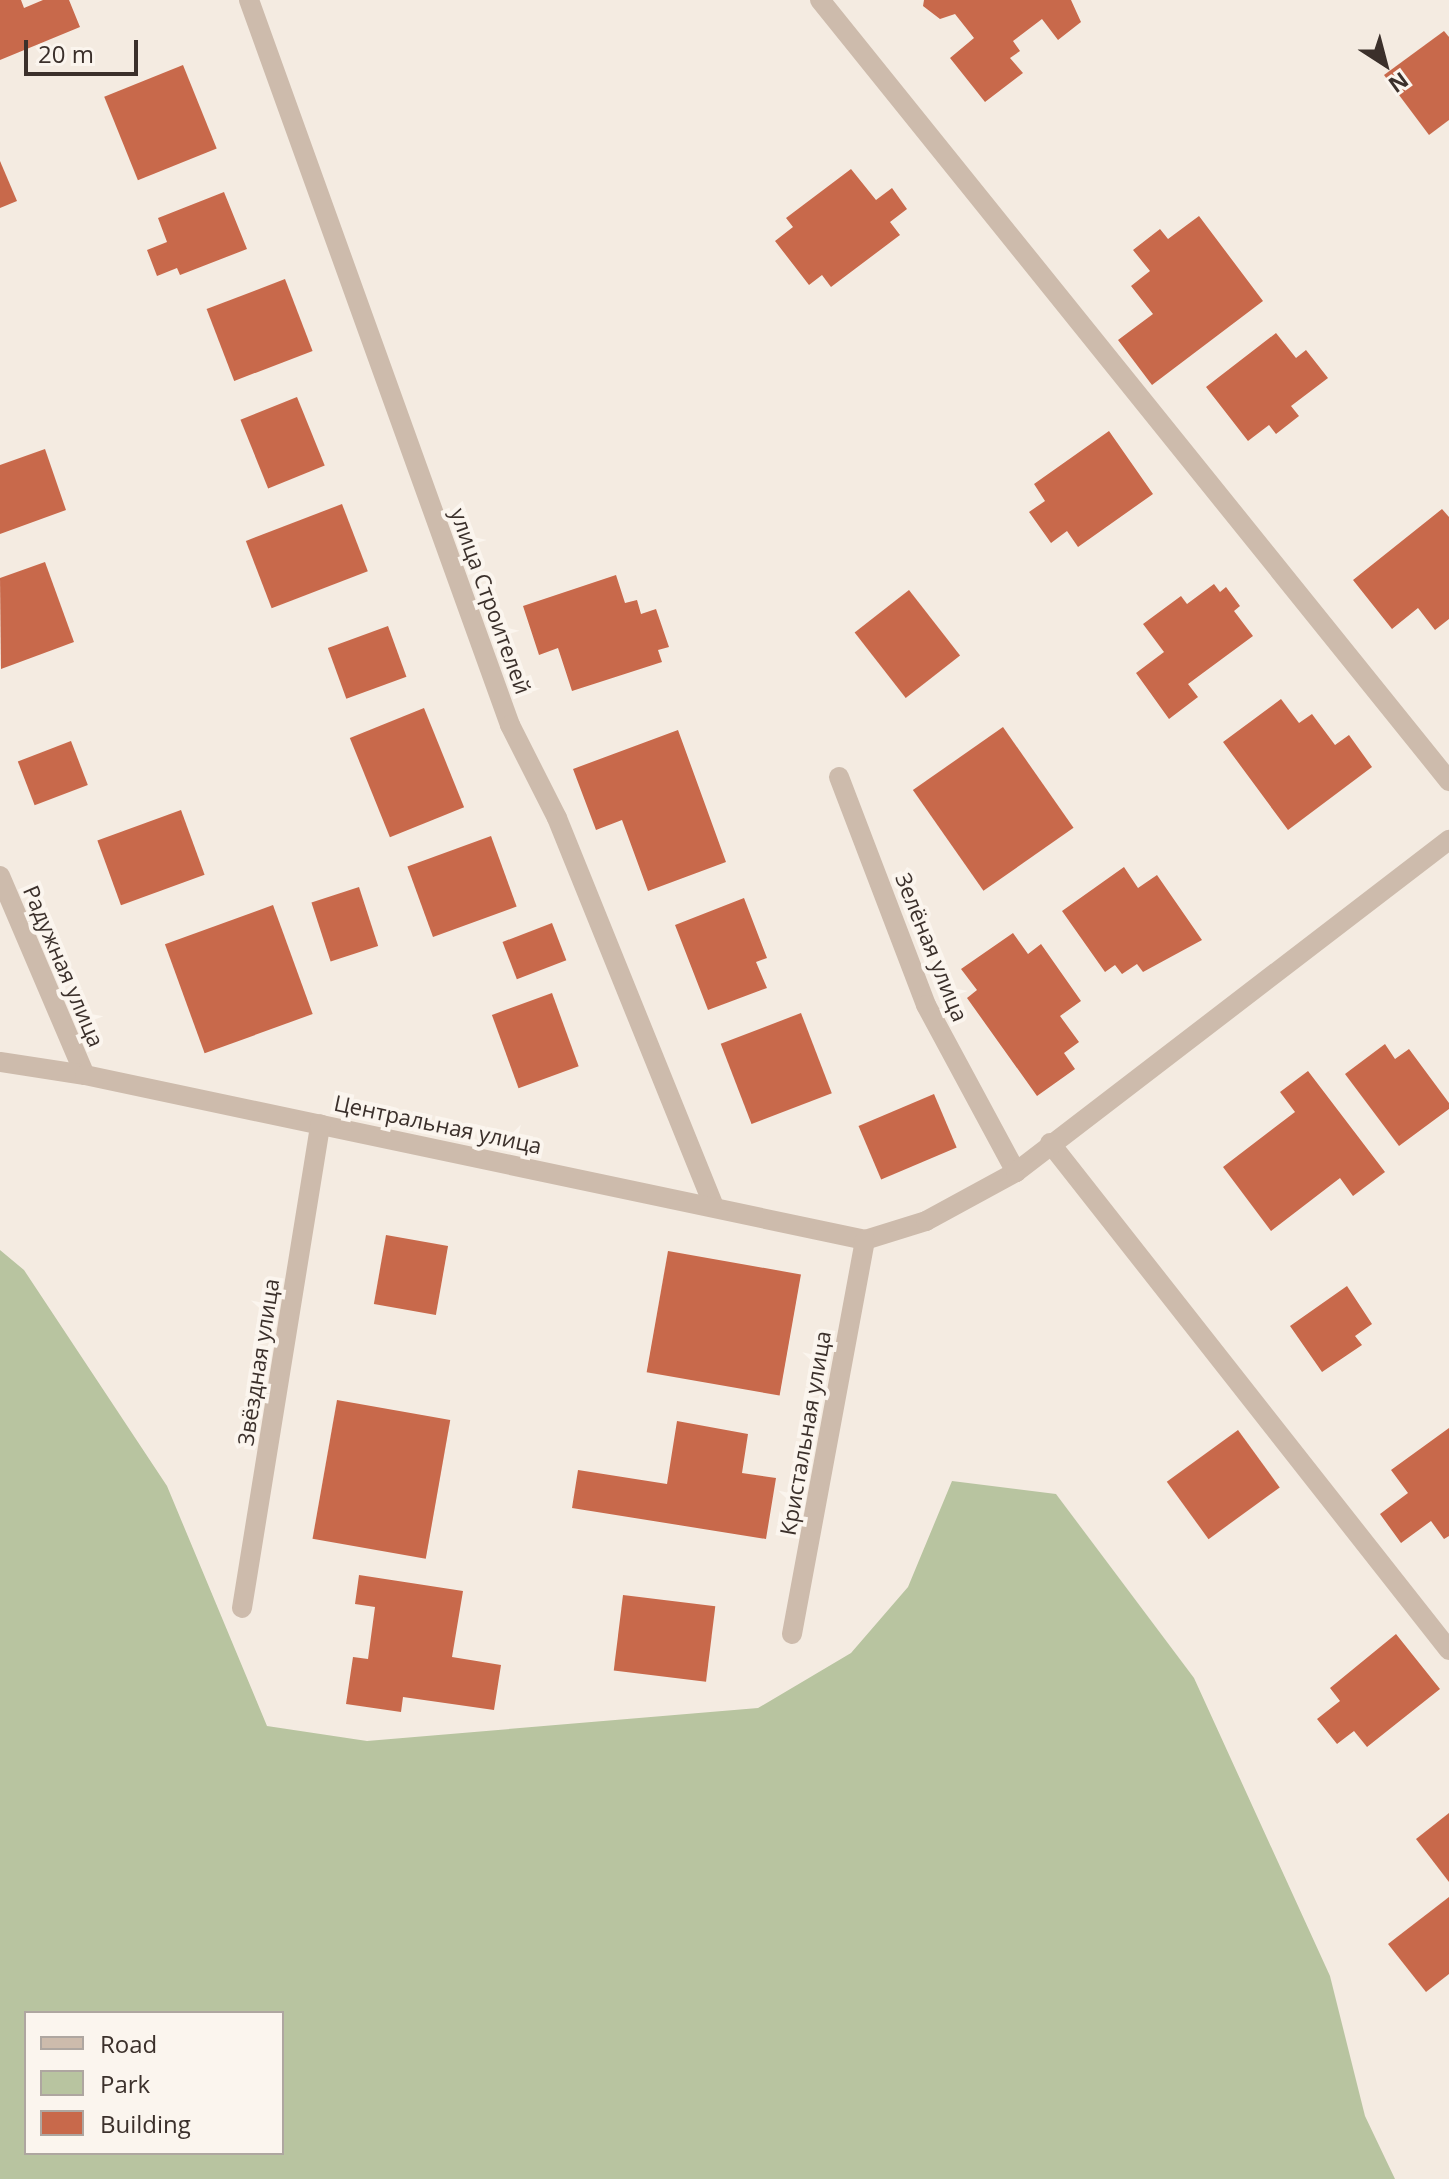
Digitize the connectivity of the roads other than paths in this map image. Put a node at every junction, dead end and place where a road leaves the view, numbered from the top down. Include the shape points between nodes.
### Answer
1 (249, 0) edge
2 (820, 0) edge
3 (839, 777) dead end
4 (1449, 781) edge
5 (1449, 840) edge
6 (0, 876) edge
7 (0, 1062) edge
8 (85, 1075) junction
9 (320, 1124) junction
10 (1050, 1143) junction
11 (1016, 1172) junction
12 (714, 1207) junction
13 (865, 1240) junction
14 (242, 1608) dead end
15 (792, 1634) dead end
16 (1449, 1650) edge

1 - 12 street, улица Строителей via 510,725 557,818
2 - 4 street
3 - 11 street, Зелёная улица via 926,1005
5 - 10 street
6 - 8 street, Радужная улица
7 - 8 street, Центральная улица
8 - 9 street, Центральная улица
9 - 12 street, Центральная улица
9 - 14 street, Звёздная улица
10 - 11 street
10 - 16 street
11 - 13 street via 926,1221
12 - 13 street, Центральная улица
13 - 15 street, Кристальная улица

